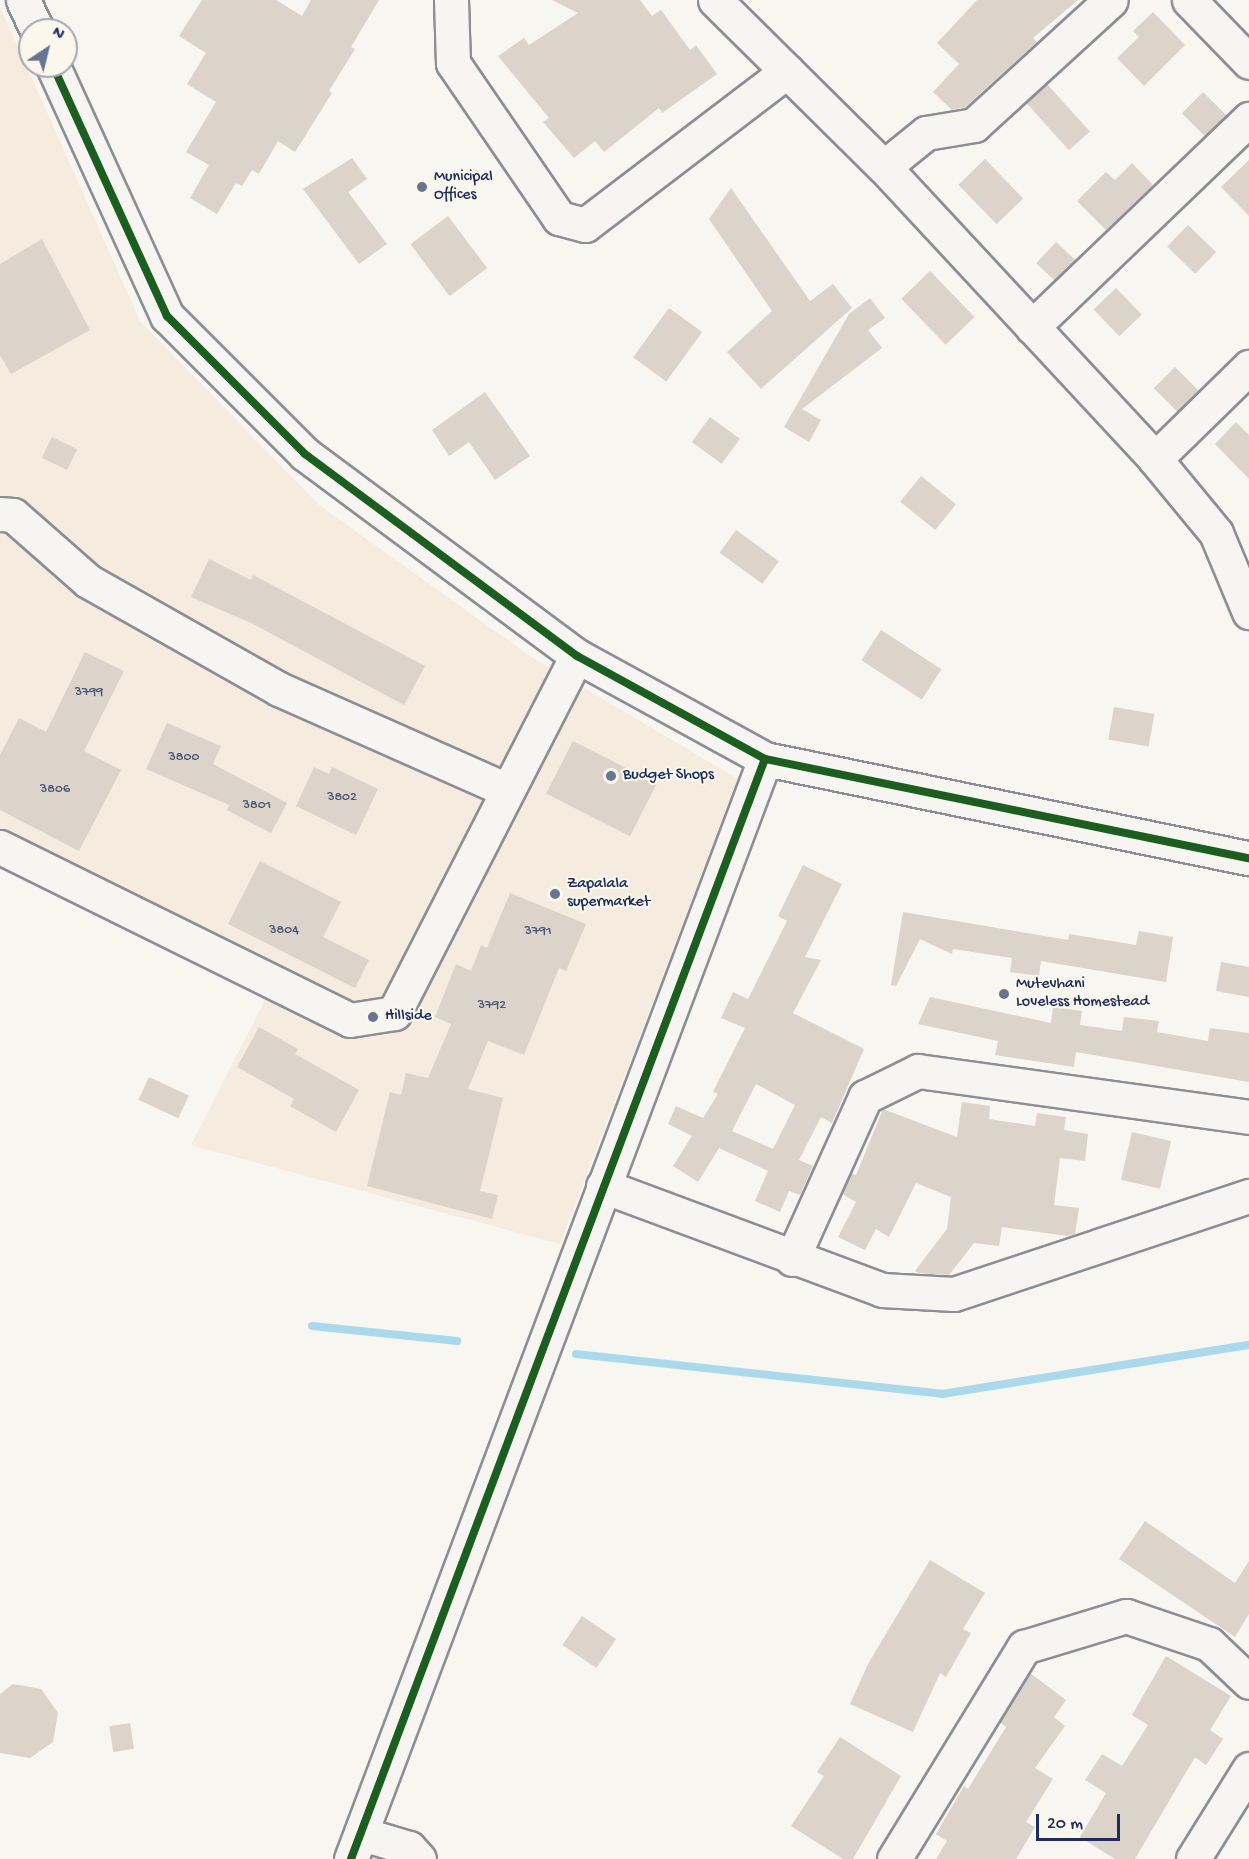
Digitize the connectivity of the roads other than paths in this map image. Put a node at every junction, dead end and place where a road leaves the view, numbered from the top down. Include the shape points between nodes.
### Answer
1 (23, 0) edge
2 (451, 0) edge
3 (715, 0) edge
4 (1111, 0) edge
5 (1189, 0) edge
6 (31, 18) edge
7 (1249, 63) edge
8 (787, 71) junction
9 (58, 78) edge
10 (1249, 119) edge
11 (884, 167) junction
12 (1032, 327) junction
13 (1249, 368) edge
14 (1155, 459) junction
15 (0, 514) edge
16 (1249, 612) edge
17 (577, 656) junction
18 (765, 759) junction
19 (507, 790) junction
20 (0, 847) edge
21 (1249, 854) edge
22 (1249, 1118) edge
23 (603, 1186) junction
24 (1249, 1196) edge
25 (792, 1259) junction
26 (1249, 1682) edge
27 (1249, 1769) edge
28 (357, 1846) edge
29 (419, 1859) edge
30 (894, 1859) edge
31 (1193, 1859) edge

1 - 6 street
2 - 8 street via 453,63 559,218 585,225
3 - 8 street
4 - 11 street via 974,125 926,133
5 - 7 street
8 - 11 street
9 - 17 street via 166,316 305,454
10 - 12 street
11 - 12 street
12 - 14 street
13 - 14 street
14 - 16 street via 1216,533
15 - 19 street via 14,514 88,581 279,689
17 - 18 street
17 - 19 street
18 - 21 street
18 - 23 street
19 - 20 street via 394,1013 350,1020
22 - 25 street via 918,1071 865,1097
23 - 25 street
23 - 28 street
24 - 25 street via 954,1294 882,1290
26 - 30 street via 1209,1644 1126,1616 1024,1647
27 - 31 street
28 - 29 street via 409,1848

